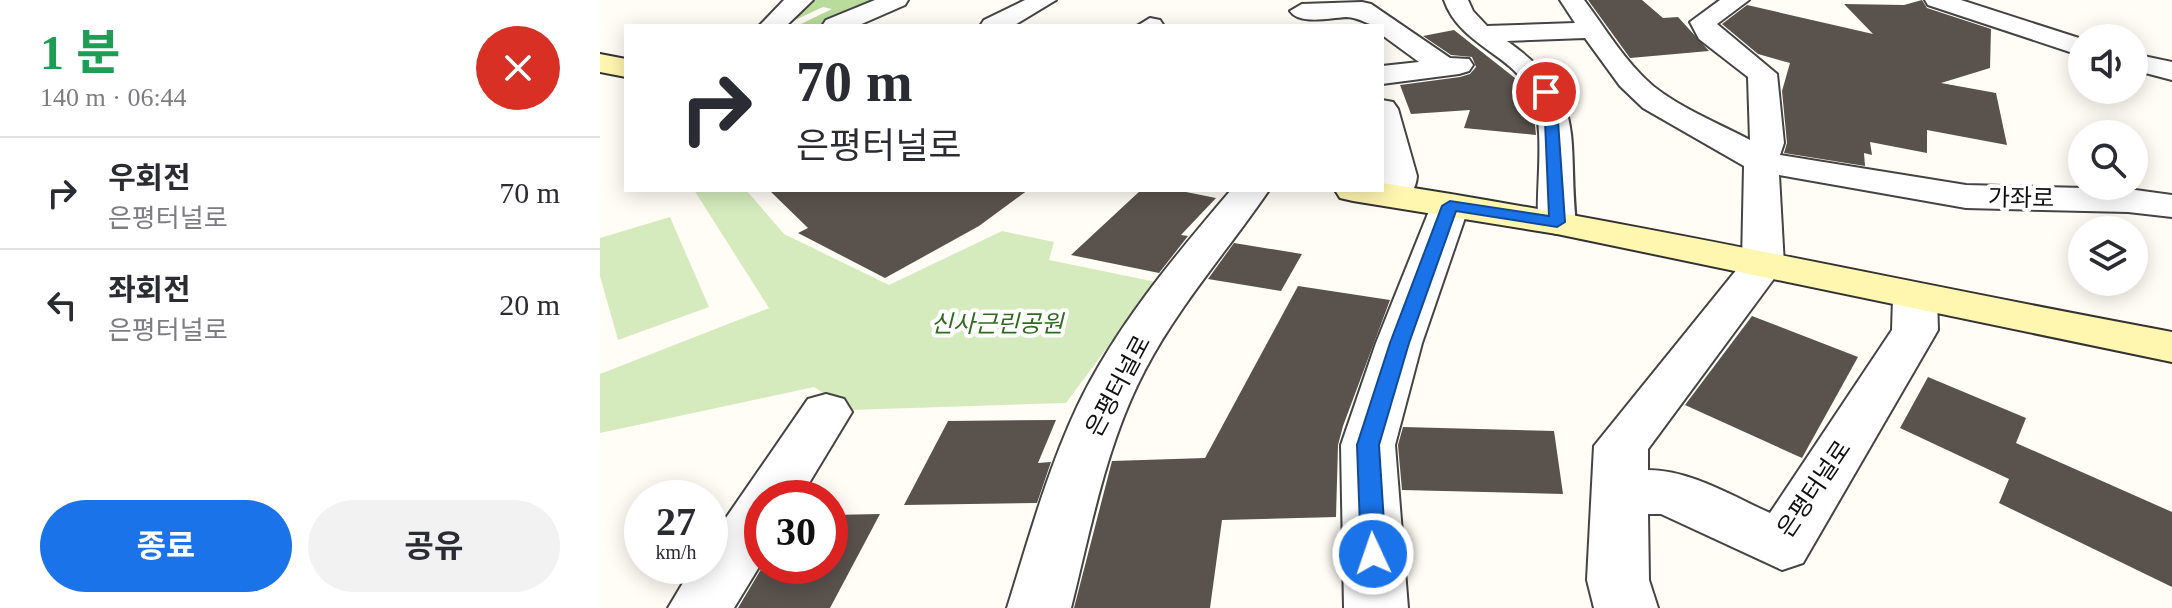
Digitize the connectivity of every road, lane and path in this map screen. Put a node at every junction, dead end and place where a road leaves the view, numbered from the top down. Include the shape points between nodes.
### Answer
1 (801, 0) edge
2 (896, 0) edge
3 (1044, 0) edge
4 (1456, 0) edge
5 (1572, 0) edge
6 (1737, 0) edge
7 (1937, 0) edge
8 (1305, 12) edge
9 (774, 24) edge
10 (840, 24) edge
11 (997, 24) edge
12 (1383, 24) edge
13 (1384, 24) edge
14 (1594, 30) junction
15 (1480, 34) junction
16 (2068, 43) edge
17 (1517, 58) junction
18 (600, 63) edge
19 (2148, 65) edge
20 (1445, 67) junction
21 (624, 68) edge
22 (2172, 71) edge
23 (1384, 75) edge
24 (1384, 117) edge
25 (1761, 162) junction
26 (1384, 189) edge
27 (1249, 192) edge
28 (1371, 193) edge
29 (1450, 206) junction
30 (2172, 206) edge
31 (1557, 222) junction
32 (1763, 265) junction
33 (1915, 298) junction
34 (2172, 347) edge
35 (826, 412) dead end
36 (783, 480) edge
37 (1621, 492) junction
38 (744, 539) edge
39 (700, 608) edge
40 (1039, 608) edge
41 (1376, 608) edge
42 (1626, 608) edge

1 - 9 street
2 - 10 street
3 - 11 street
4 - 15 street
5 - 14 street
6 - 25 street via 1703,22 1708,33 1762,74 1767,143
7 - 16 street
8 - 12 street via 1362,9
13 - 20 street
14 - 15 street
14 - 25 street via 1651,100
15 - 17 street
17 - 20 street
17 - 31 street via 1546,92
18 - 21 main road
19 - 22 street
20 - 23 street
24 - 26 street via 1399,176 1398,185
25 - 30 street, 가좌로 via 1999,200 2132,198
25 - 32 street
27 - 40 street, 은평터널로 via 1125,363 1090,437
28 - 29 main road
29 - 31 main road
29 - 41 street via 1368,445
31 - 32 main road
32 - 33 main road
32 - 37 street via 1621,446
33 - 34 main road
33 - 37 street, 은평터널로 via 1915,330 1782,545 1667,492
35 - 36 street
37 - 42 street via 1618,580
38 - 39 street

